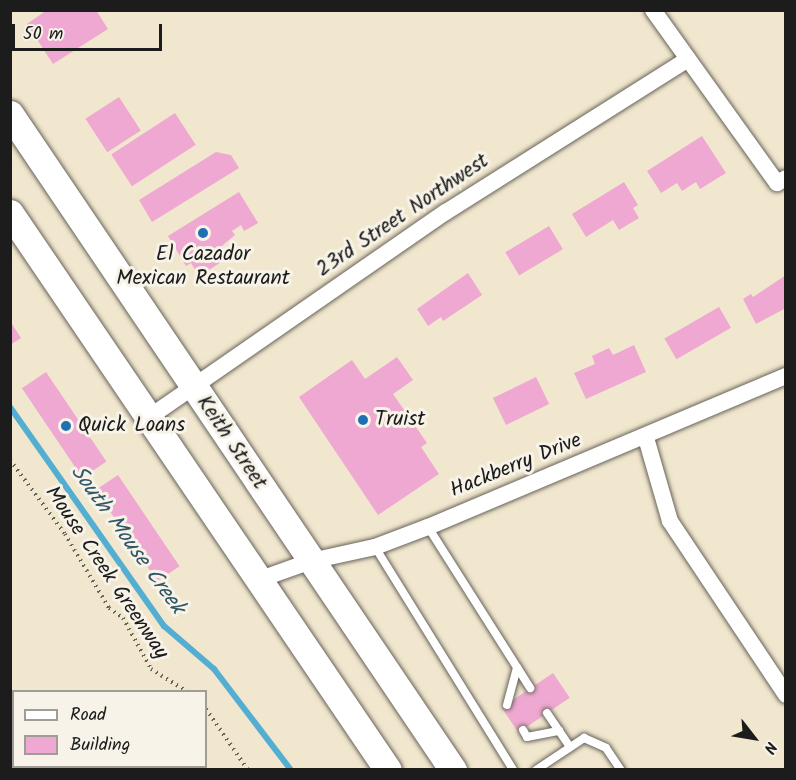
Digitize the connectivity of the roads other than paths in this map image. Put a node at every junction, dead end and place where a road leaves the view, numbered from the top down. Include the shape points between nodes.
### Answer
1 (653, 10) edge
2 (688, 59) junction
3 (10, 114) edge
4 (781, 181) edge
5 (10, 213) edge
6 (786, 376) edge
7 (193, 387) junction
8 (148, 418) junction
9 (646, 438) junction
10 (428, 527) junction
11 (375, 548) junction
12 (311, 561) junction
13 (258, 580) junction
14 (517, 667) junction
15 (531, 688) dead end
16 (786, 695) edge
17 (507, 705) dead end
18 (547, 713) dead end
19 (522, 730) dead end
20 (559, 731) junction
21 (570, 747) junction
22 (388, 770) edge
23 (453, 770) edge
24 (513, 770) edge
25 (536, 770) edge
26 (621, 770) edge

1 - 2 street
2 - 4 street
2 - 7 street, 23rd Street Northwest via 446,212
3 - 7 main road, Keith Street
5 - 8 main road
6 - 9 street, Hackberry Drive
7 - 8 street, 23rd Street Northwest
7 - 12 main road, Keith Street
8 - 13 main road
9 - 10 street, Hackberry Drive
9 - 16 street via 670,521
10 - 11 street, Hackberry Drive
10 - 14 lane
11 - 12 street, Hackberry Drive
11 - 24 lane
12 - 13 street, Hackberry Drive
12 - 23 main road, Keith Street
13 - 22 main road
14 - 15 lane
14 - 17 lane
18 - 20 lane
19 - 20 lane via 527,737
20 - 21 lane
21 - 25 lane
21 - 26 lane via 584,738 606,748

